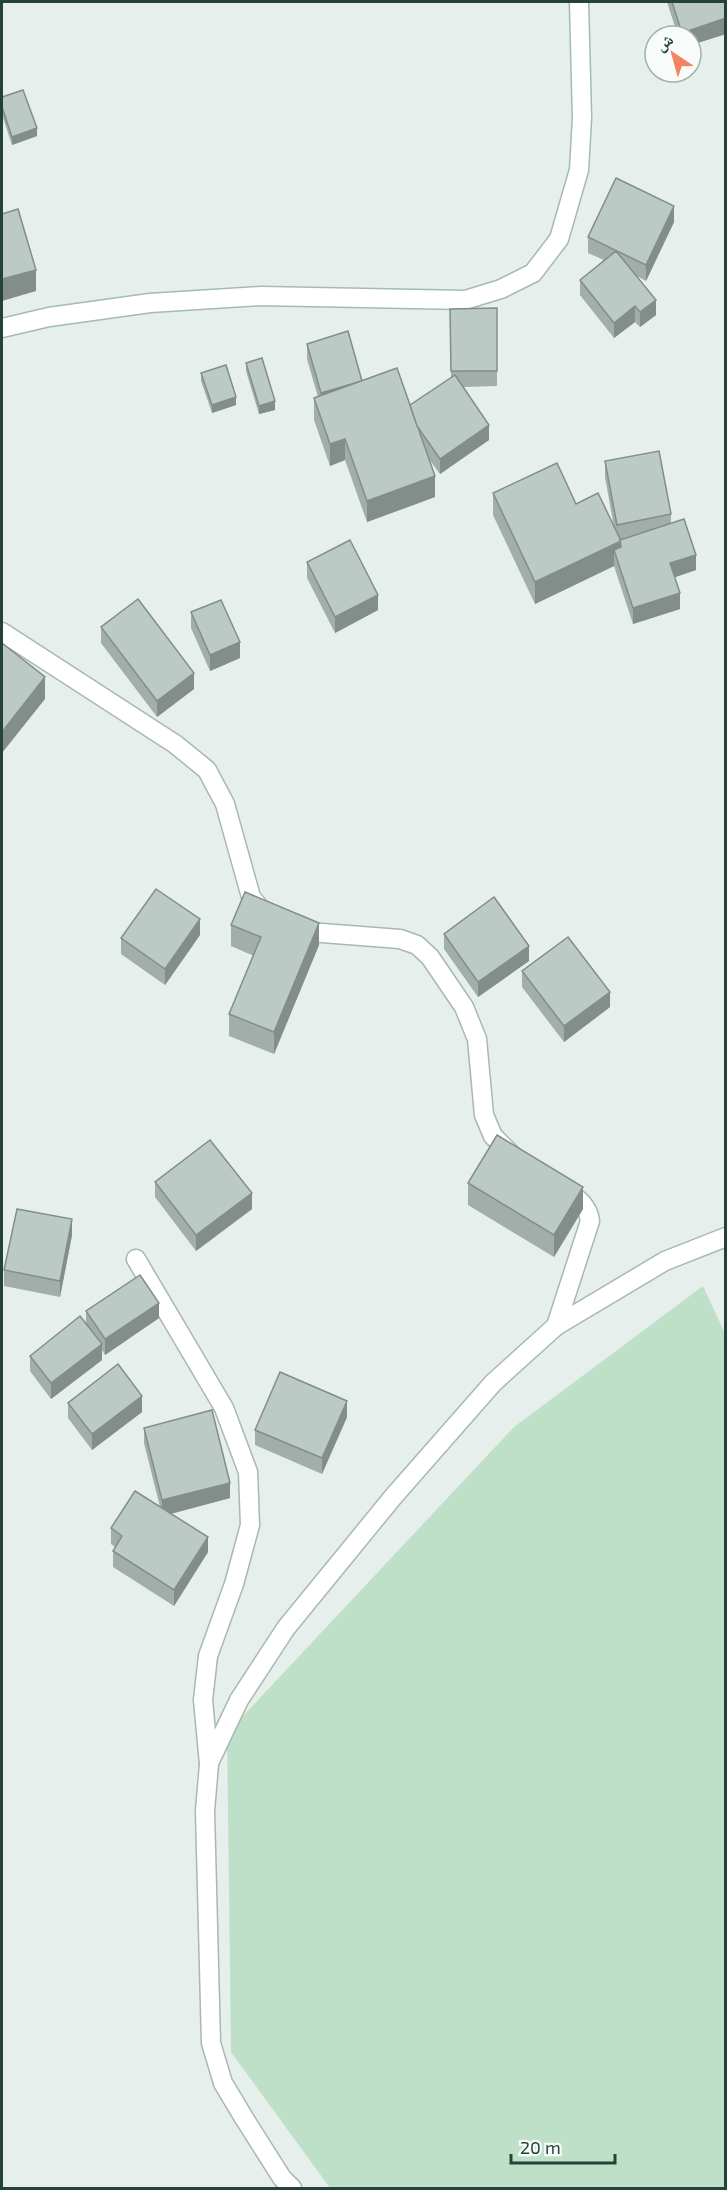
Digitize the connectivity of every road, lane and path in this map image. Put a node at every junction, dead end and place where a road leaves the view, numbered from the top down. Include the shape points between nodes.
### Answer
1 (579, 2) edge
2 (2, 328) edge
3 (2, 632) edge
4 (531, 1168) edge
5 (550, 1180) edge
6 (726, 1237) edge
7 (136, 1259) dead end
8 (556, 1326) junction
9 (209, 1764) junction
10 (292, 2188) edge

1 - 2 street via 579,170 559,239 533,273 501,289 465,300 261,296 150,303 49,317
3 - 4 street via 175,744 207,770 225,804 251,897 278,924 296,931 400,939 417,945 430,957 464,1007 477,1040 484,1115 493,1136 512,1156
5 - 8 street via 579,1199 589,1211 590,1221
6 - 8 street via 665,1260
7 - 9 street via 224,1408 248,1472 250,1525 208,1656 203,1700
8 - 9 street via 493,1383 286,1628 239,1700
9 - 10 street via 205,1811 211,2043 223,2083

